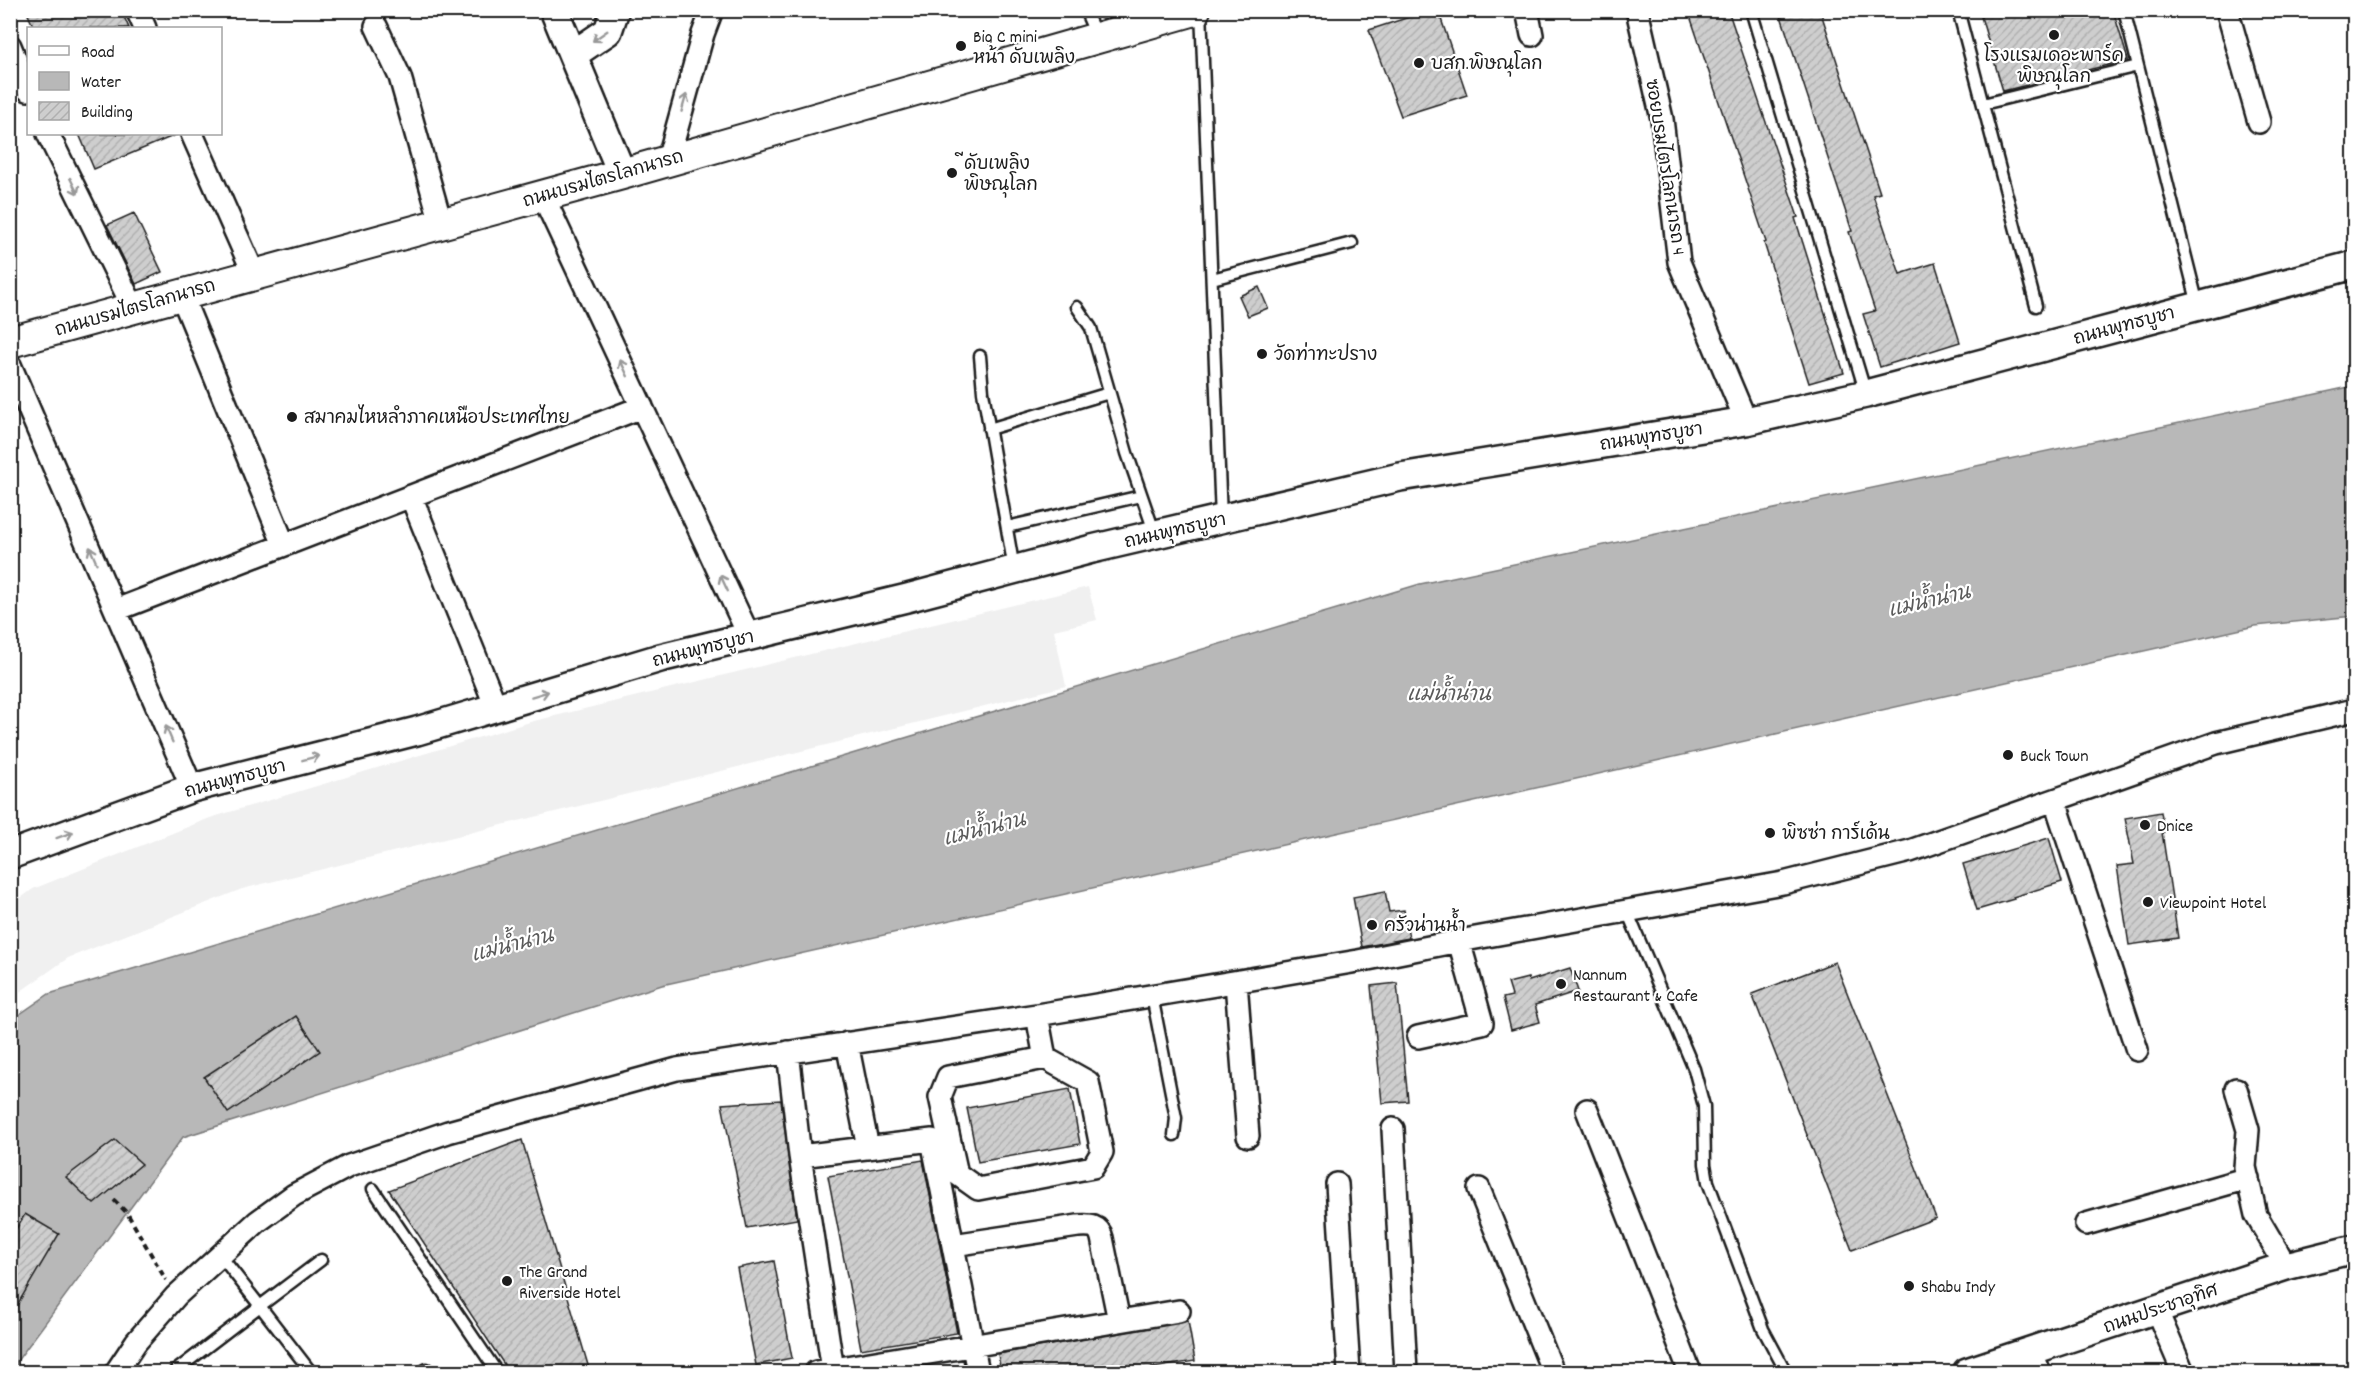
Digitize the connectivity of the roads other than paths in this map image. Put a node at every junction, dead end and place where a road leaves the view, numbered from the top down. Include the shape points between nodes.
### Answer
1 (137, 10) edge
2 (554, 10) edge
3 (615, 10) edge
4 (712, 10) edge
5 (1085, 10) edge
6 (1195, 10) edge
7 (1201, 10) edge
8 (1527, 10) edge
9 (1637, 10) edge
10 (1751, 10) edge
11 (1958, 10) edge
12 (2124, 10) edge
13 (2227, 10) edge
14 (376, 26) dead end
15 (145, 27) edge
16 (1532, 35) dead end
17 (1097, 38) junction
18 (10, 46) edge
19 (574, 54) junction
20 (2138, 66) junction
21 (27, 88) edge
22 (1983, 104) junction
23 (2259, 122) dead end
24 (48, 135) edge
25 (192, 135) edge
26 (668, 160) junction
27 (622, 174) junction
28 (543, 196) junction
29 (441, 223) junction
30 (1352, 243) dead end
31 (2355, 265) edge
32 (254, 274) junction
33 (1212, 279) junction
34 (181, 294) junction
35 (2198, 305) junction
36 (2036, 306) dead end
37 (133, 307) junction
38 (1077, 308) dead end
39 (10, 342) edge
40 (980, 356) dead end
41 (10, 365) edge
42 (1109, 393) junction
43 (1866, 394) junction
44 (642, 407) junction
45 (1746, 421) junction
46 (989, 429) junction
47 (411, 496) junction
48 (1141, 496) junction
49 (1221, 519) junction
50 (1007, 527) junction
51 (1155, 535) junction
52 (284, 545) junction
53 (1014, 570) junction
54 (116, 610) junction
55 (749, 636) junction
56 (496, 707) junction
57 (2355, 710) edge
58 (192, 788) junction
59 (2055, 801) junction
60 (10, 855) edge
61 (1627, 911) junction
62 (1459, 941) junction
63 (1236, 982) junction
64 (1152, 996) junction
65 (1037, 1015) junction
66 (1418, 1037) dead end
67 (847, 1043) junction
68 (2137, 1050) dead end
69 (788, 1052) junction
70 (1045, 1058) junction
71 (2236, 1089) dead end
72 (1587, 1110) dead end
73 (1393, 1129) dead end
74 (1174, 1135) dead end
75 (1248, 1136) dead end
76 (868, 1148) junction
77 (800, 1156) junction
78 (2248, 1178) junction
79 (1337, 1184) dead end
80 (373, 1189) dead end
81 (1479, 1189) dead end
82 (2086, 1224) dead end
83 (953, 1245) junction
84 (2355, 1249) edge
85 (220, 1255) junction
86 (321, 1260) dead end
87 (2286, 1266) junction
88 (260, 1306) junction
89 (2156, 1309) junction
90 (1179, 1311) dead end
91 (1119, 1321) junction
92 (973, 1346) junction
93 (2035, 1362) edge
94 (824, 1371) edge
95 (116, 1372) edge
96 (174, 1372) edge
97 (311, 1372) edge
98 (496, 1372) edge
99 (978, 1372) edge
100 (1349, 1372) edge
101 (1406, 1372) edge
102 (1553, 1372) edge
103 (1690, 1372) edge
104 (1786, 1372) edge
105 (1967, 1372) edge
106 (2183, 1372) edge

1 - 15 street
2 - 19 street
3 -> 19 street via 608,32
26 -> 4 street
5 - 17 lane
6 - 17 main road, ถนนบรมไตรโลกนารถ
7 - 33 lane
8 - 16 street
9 - 45 street, ซอยบรมไตรโลกนารถ 4 via 1662,119 1680,262
10 - 43 lane
11 - 22 lane
12 - 20 lane
13 - 23 street
14 - 29 street via 400,77
17 - 26 main road, ถนนบรมไตรโลกนารถ
18 - 21 street
19 - 27 street
20 - 22 lane
20 - 35 lane
22 - 36 lane
24 -> 37 street
25 - 32 street
26 - 27 main road, ถนนบรมไตรโลกนารถ
27 - 28 main road, ถนนบรมไตรโลกนารถ
28 - 29 main road, ถนนบรมไตรโลกนารถ
44 -> 28 street
29 - 32 main road, ถนนบรมไตรโลกนารถ
30 - 33 lane
31 - 35 street, ถนนพุทธบูชา
32 - 34 main road, ถนนบรมไตรโลกนารถ
33 - 49 lane
34 - 37 main road, ถนนบรมไตรโลกนารถ
34 - 52 street
35 - 43 street, ถนนพุทธบูชา
37 - 39 main road, ถนนบรมไตรโลกนารถ
38 - 42 lane via 1091,328
40 - 46 lane
54 -> 41 street
42 - 46 lane
42 - 48 lane
43 - 45 street, ถนนพุทธบูชา
44 - 47 street
55 -> 44 street
45 - 49 street, ถนนพุทธบูชา via 1400,477
46 - 50 lane
47 - 52 street
47 - 56 street
48 - 50 lane
48 - 51 lane
49 - 51 street, ถนนพุทธบูชา
50 - 53 lane
51 - 53 street, ถนนพุทธบูชา
52 - 54 street
53 - 55 street, ถนนพุทธบูชา
58 -> 54 street
56 -> 55 street, ถนนพุทธบูชา
58 -> 56 street, ถนนพุทธบูชา
57 - 59 street via 2216,743
60 -> 58 street, ถนนพุทธบูชา
59 - 61 street via 1910,851 1784,883
59 - 68 street
61 - 62 street
61 - 104 lane via 1694,1069 1704,1106 1704,1164 1708,1182 1763,1329
62 - 63 street
62 - 66 street via 1482,1023
63 - 64 street
63 - 75 street
64 - 65 street
64 - 74 lane via 1176,1118
65 - 67 street
65 - 70 street
67 - 69 street
67 - 76 street
69 - 77 street
69 - 85 street via 677,1069 448,1132 350,1166 294,1195
70 - 70 street via 1088,1082 1102,1152 1093,1167 978,1189 957,1174 940,1097 948,1077
71 - 78 street via 2248,1130
72 - 103 street
73 - 101 street
76 - 77 street
76 - 83 street via 932,1140
77 - 94 street
78 - 82 street
78 - 87 street via 2256,1215
79 - 100 street
80 - 98 lane
81 - 102 street
83 - 91 street via 1094,1226 1102,1238
83 - 92 street
84 - 87 street, ถนนประชาอุทิศ
85 - 88 lane
85 - 95 street via 176,1296
86 - 88 lane
87 - 89 street, ถนนประชาอุทิศ
88 - 96 lane
88 - 97 lane
89 - 93 street, ถนนประชาอุทิศ
89 - 106 street
90 - 91 street
91 - 92 street
92 - 94 street
92 - 99 street
93 - 105 street, ถนนประชาอุทิศ

